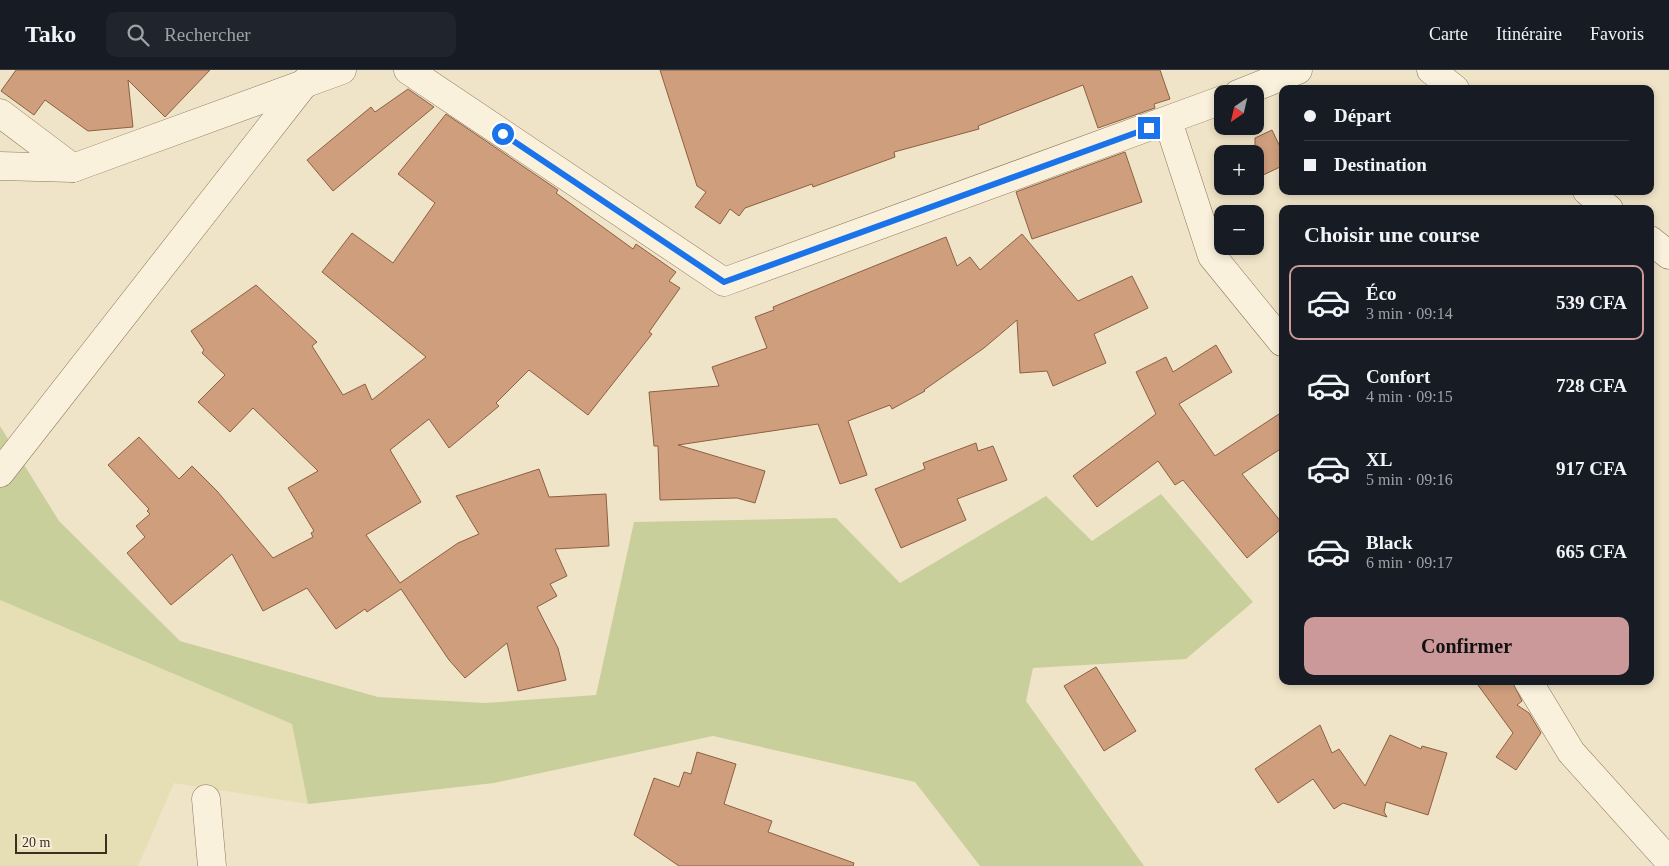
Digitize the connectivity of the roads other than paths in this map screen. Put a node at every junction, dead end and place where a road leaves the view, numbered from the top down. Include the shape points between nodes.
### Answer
1 (342, 70) edge
2 (408, 70) edge
3 (1298, 70) edge
4 (1431, 70) edge
5 (310, 78) edge
6 (1260, 85) edge
7 (1450, 85) edge
8 (1214, 103) edge
9 (0, 113) edge
10 (1168, 121) junction
11 (0, 166) edge
12 (74, 168) junction
13 (1592, 195) edge
14 (1604, 205) edge
15 (1654, 243) edge
16 (1669, 255) edge
17 (1279, 338) edge
18 (0, 473) edge
19 (1530, 685) edge
20 (206, 799) dead end
21 (1669, 860) edge
22 (212, 866) edge

1 - 5 street
2 - 10 street via 724,282
3 - 6 street
4 - 7 street
5 - 12 street
5 - 18 street
8 - 10 street
9 - 12 street
10 - 17 street via 1212,256
11 - 12 street
13 - 14 street
15 - 16 street
19 - 21 street via 1572,752
20 - 22 street

